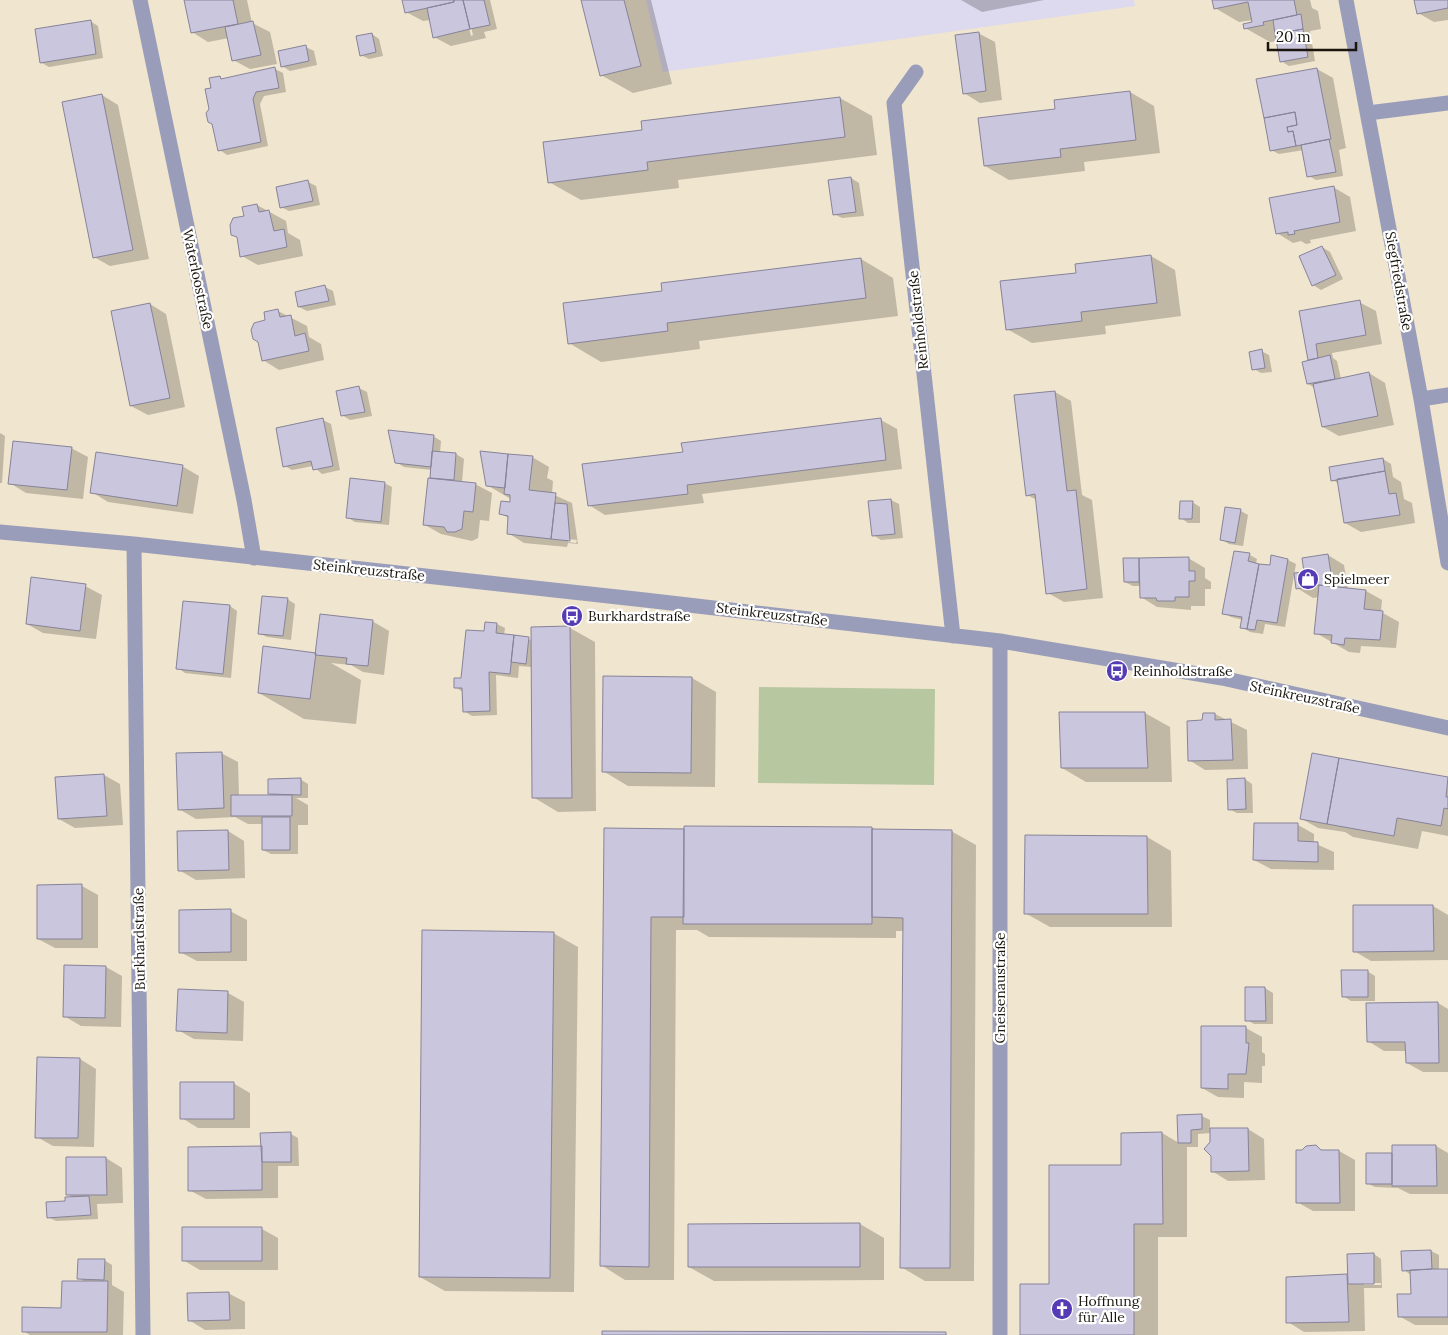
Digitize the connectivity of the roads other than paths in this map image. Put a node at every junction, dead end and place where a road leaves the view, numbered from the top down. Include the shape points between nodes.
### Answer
1 (140, 0) edge
2 (1346, 0) edge
3 (916, 72) dead end
4 (1448, 102) edge
5 (1368, 113) junction
6 (1448, 395) edge
7 (1421, 399) junction
8 (0, 532) edge
9 (134, 544) junction
10 (254, 558) junction
11 (1448, 563) edge
12 (954, 636) junction
13 (1000, 642) junction
14 (1448, 728) edge
15 (144, 1335) edge
16 (1000, 1335) edge

1 - 10 street, Waterloostraße
2 - 5 street, Siegfriedstraße
3 - 12 street, Reinholdstraße via 894,103
4 - 5 street
5 - 7 street, Siegfriedstraße
6 - 7 street
7 - 11 street, Siegfriedstraße
8 - 9 street, Steinkreuzstraße
9 - 10 street, Steinkreuzstraße
9 - 15 street, Burkhardstraße
10 - 12 street, Steinkreuzstraße via 636,598
12 - 13 street, Steinkreuzstraße
13 - 14 street, Steinkreuzstraße via 1222,678
13 - 16 street, Gneisenaustraße

